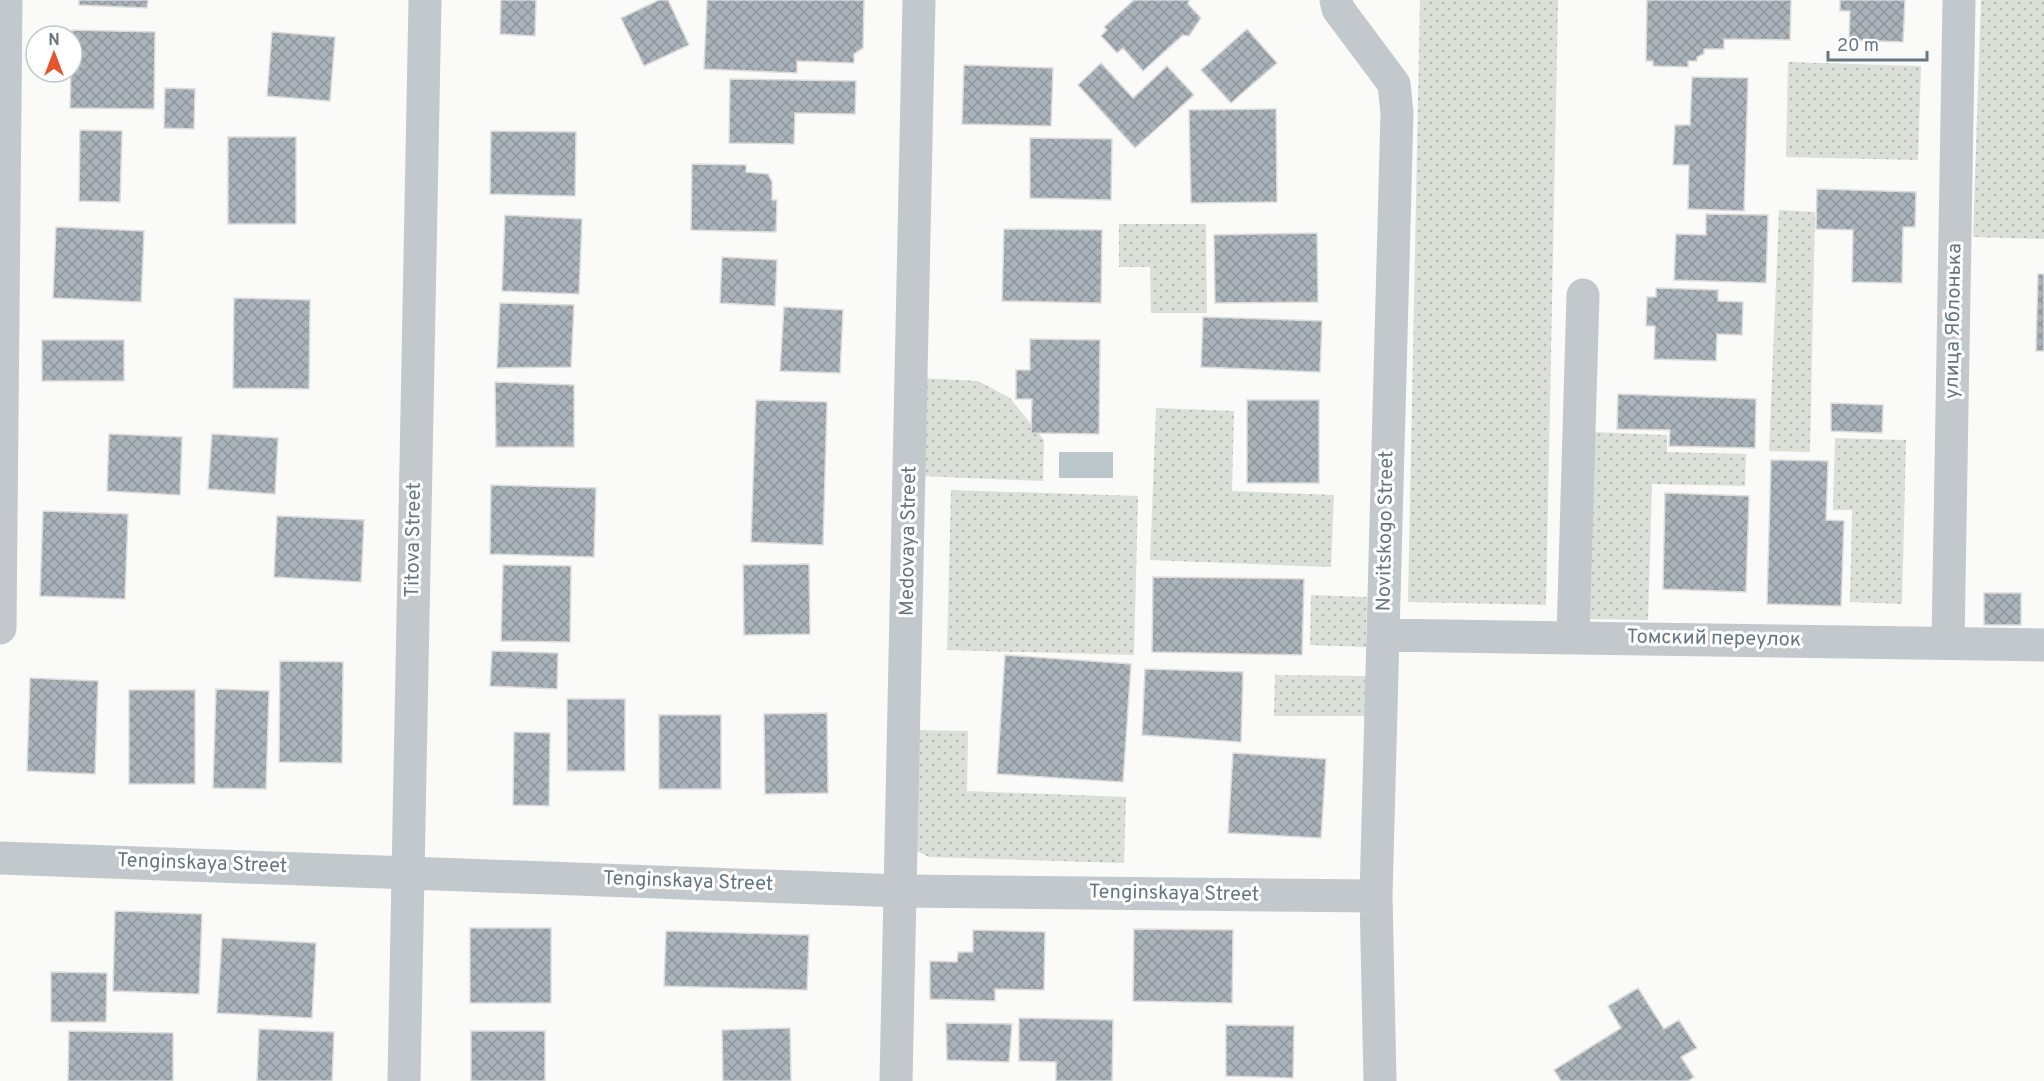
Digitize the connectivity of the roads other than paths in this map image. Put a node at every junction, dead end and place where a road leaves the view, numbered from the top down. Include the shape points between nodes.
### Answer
1 (6, 0) edge
2 (426, 0) edge
3 (920, 0) edge
4 (1336, 0) edge
5 (1959, 0) edge
6 (1584, 295) dead end
7 (0, 628) edge
8 (1383, 635) junction
9 (1573, 636) junction
10 (1948, 643) junction
11 (2044, 645) edge
12 (0, 858) edge
13 (408, 871) junction
14 (902, 891) junction
15 (1376, 896) junction
16 (404, 1081) edge
17 (896, 1081) edge
18 (1380, 1081) edge

1 - 7 street
2 - 13 street, Titova Street
3 - 14 street, Medovaya Street
4 - 8 street, Novitskogo Street via 1338,9 1394,84 1397,113
5 - 10 street, улица Яблонька
6 - 9 street
8 - 9 street, Томский переулок
8 - 15 street, Novitskogo Street
9 - 10 street, Томский переулок
10 - 11 street, Томский переулок
12 - 13 street, Tenginskaya Street
13 - 14 street, Tenginskaya Street
13 - 16 street, Titova Street
14 - 15 street, Tenginskaya Street
14 - 17 street, Medovaya Street
15 - 18 street, Novitskogo Street

